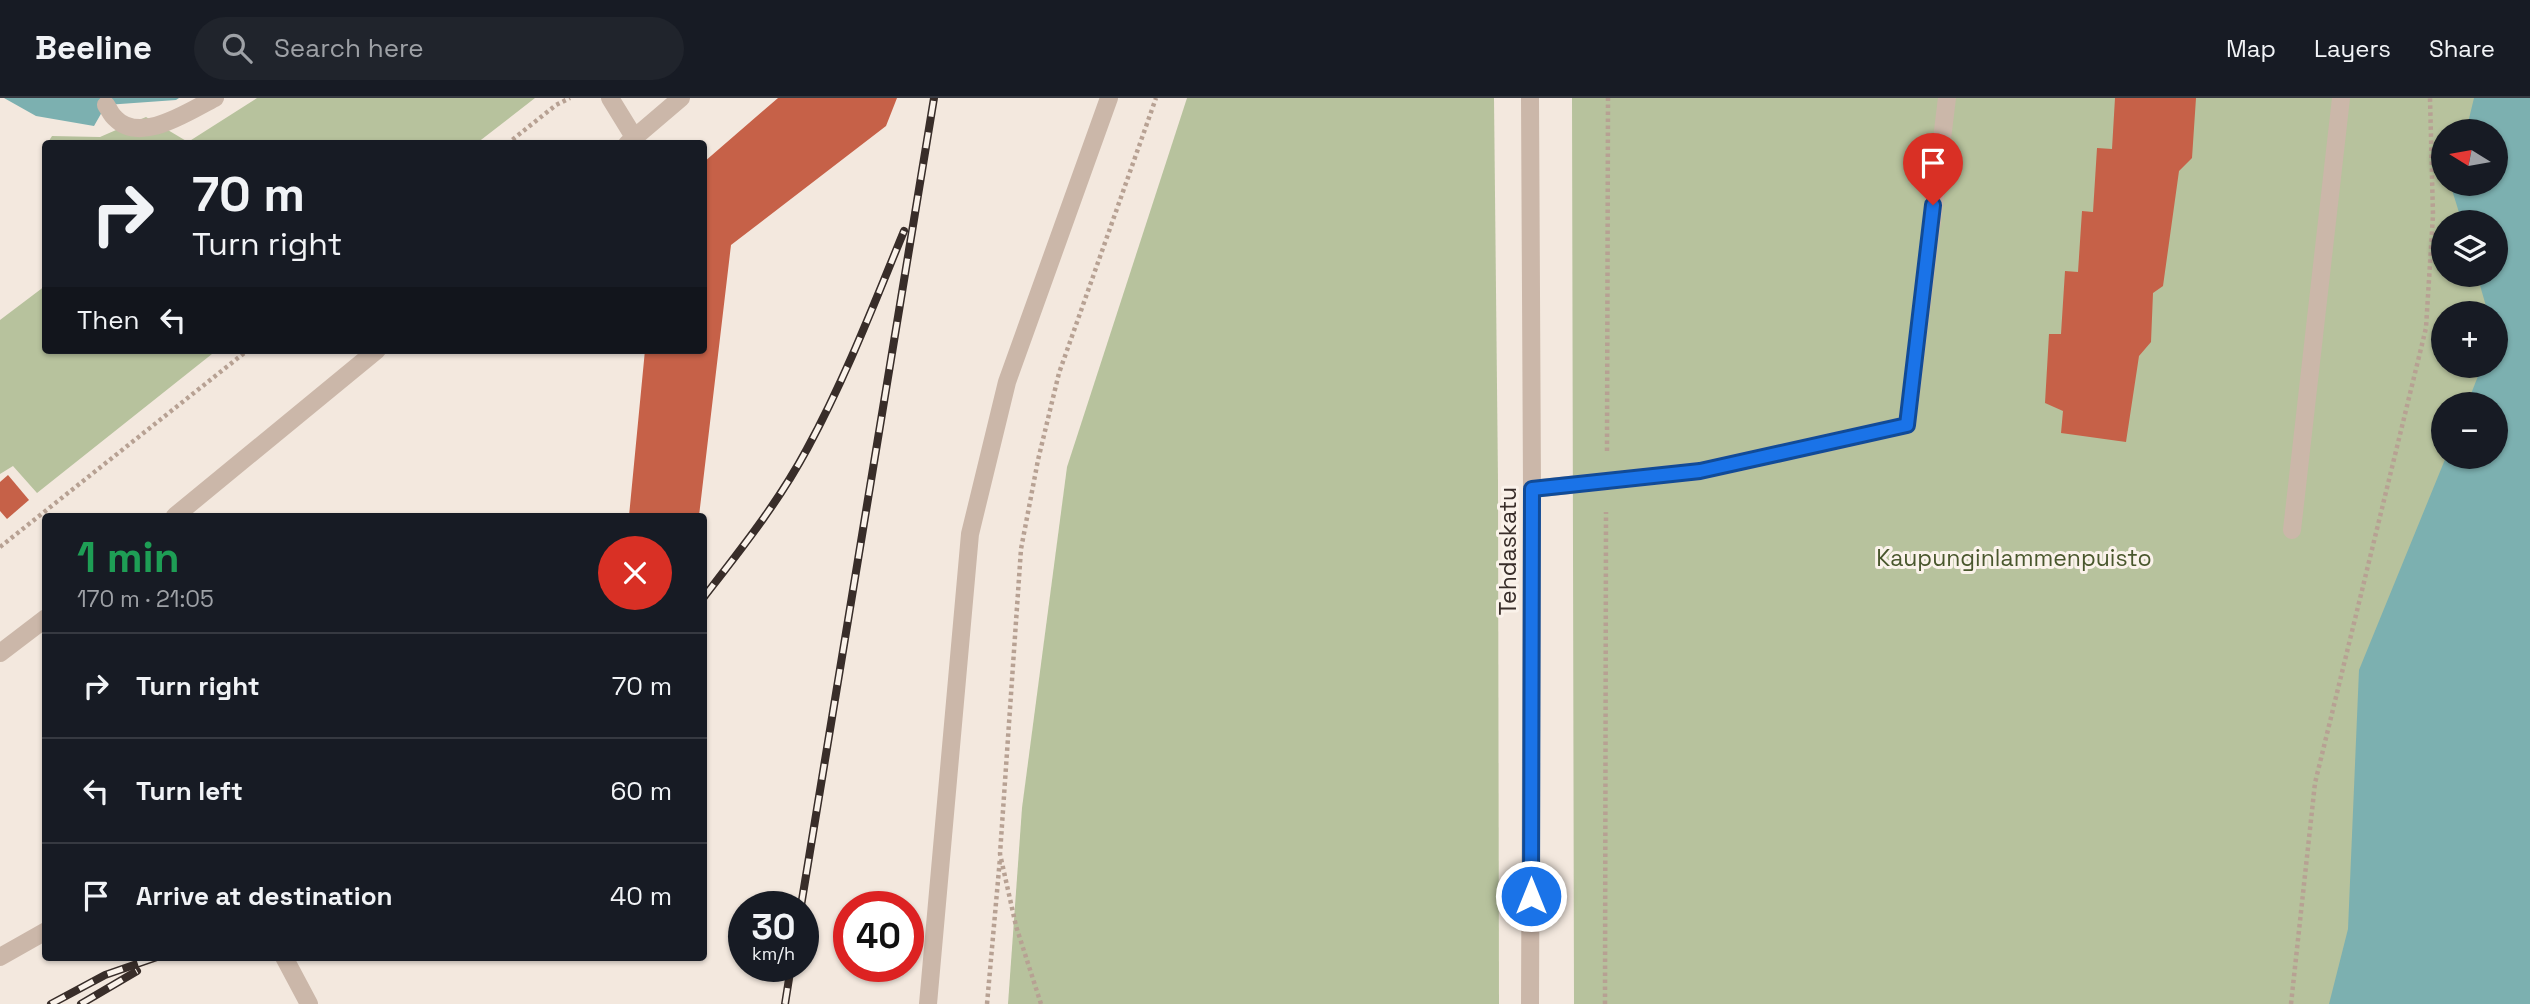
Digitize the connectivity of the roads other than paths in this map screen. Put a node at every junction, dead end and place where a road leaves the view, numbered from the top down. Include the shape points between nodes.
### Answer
1 (215, 98) edge
2 (610, 98) edge
3 (681, 98) edge
4 (1109, 98) edge
5 (1530, 98) edge
6 (1947, 98) edge
7 (2341, 98) edge
8 (106, 105) dead end
9 (631, 140) edge
10 (632, 140) edge
11 (372, 354) edge
12 (1532, 489) junction
13 (179, 513) edge
14 (2292, 530) dead end
15 (42, 621) edge
16 (0, 653) edge
17 (42, 932) edge
18 (0, 957) edge
19 (286, 961) edge
20 (309, 1004) edge
21 (928, 1004) edge
22 (1530, 1004) edge

1 - 8 street via 158,127 127,127
2 - 9 street
3 - 10 street
4 - 21 street via 1007,382 970,534
5 - 12 street, Tehdaskatu
6 - 12 street via 1907,425 1700,471
7 - 14 street
11 - 13 street
12 - 22 street, Tehdaskatu
15 - 16 street
17 - 18 street
19 - 20 street

